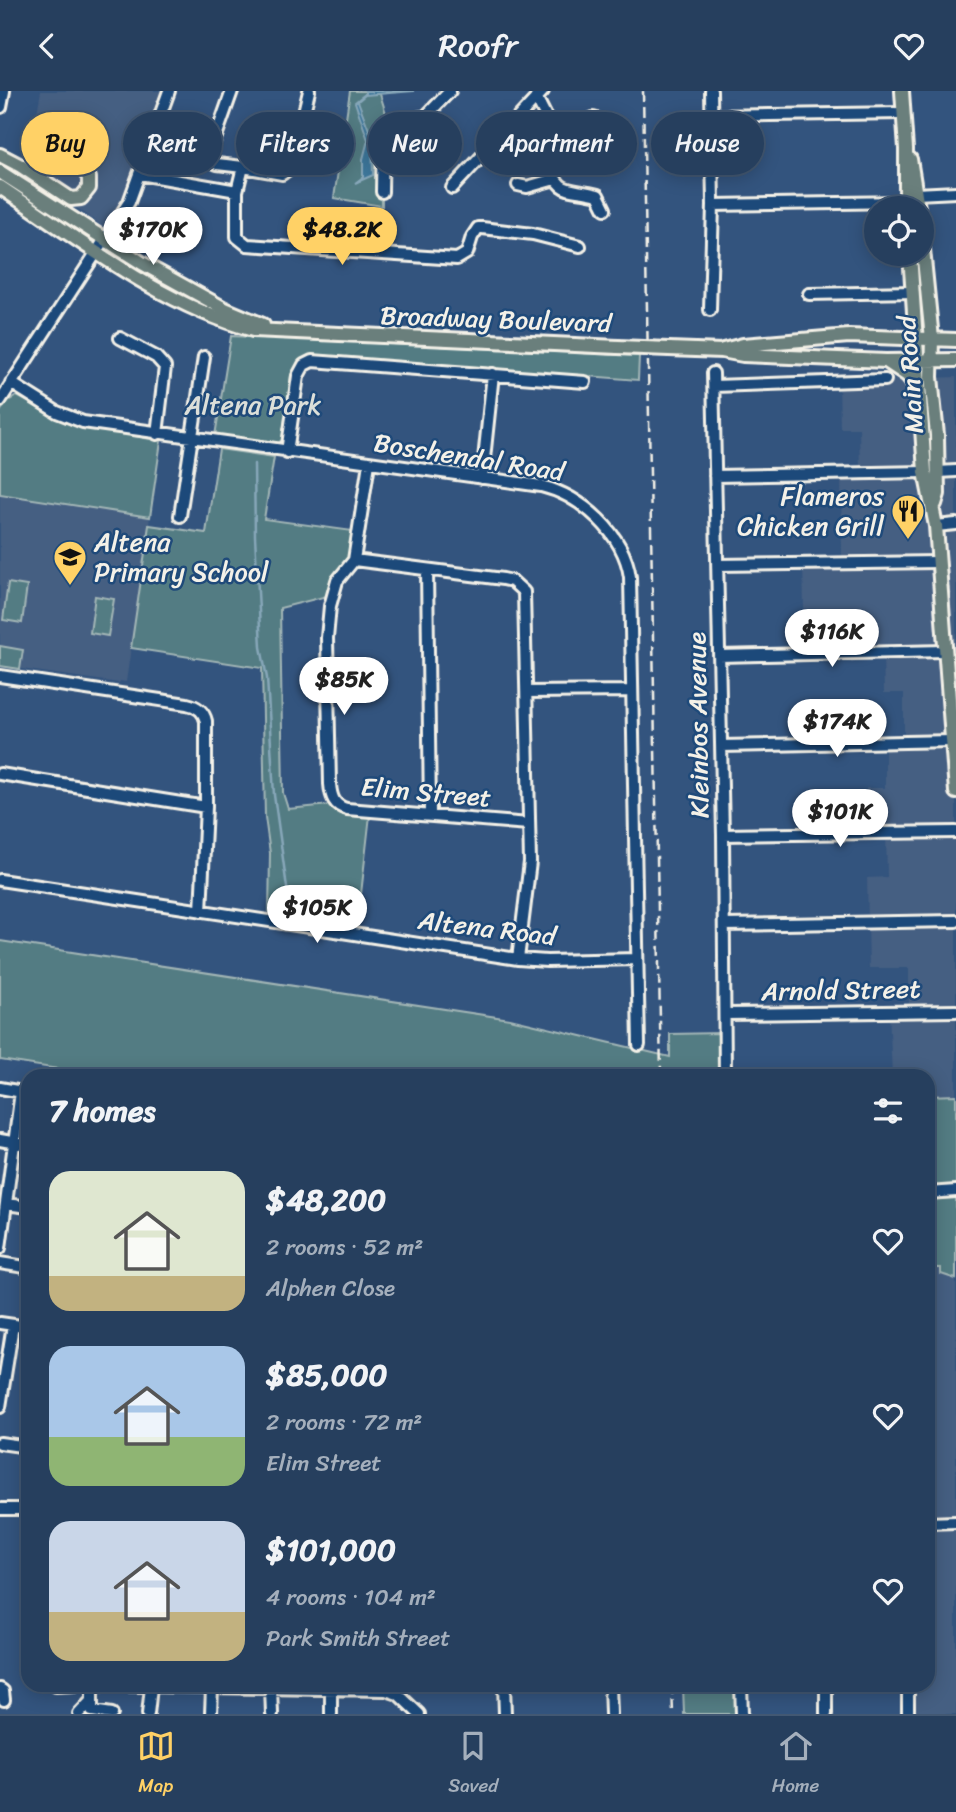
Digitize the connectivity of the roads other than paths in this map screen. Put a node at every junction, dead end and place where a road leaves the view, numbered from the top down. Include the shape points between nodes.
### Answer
1 (4, 91) edge
2 (169, 91) edge
3 (232, 91) edge
4 (309, 91) edge
5 (450, 91) edge
6 (711, 91) edge
7 (902, 91) edge
8 (540, 94) edge
9 (1, 107) edge
10 (162, 112) edge
11 (304, 112) edge
12 (547, 112) edge
13 (711, 112) edge
14 (903, 113) junction
15 (764, 115) edge
16 (0, 155) edge
17 (21, 166) edge
18 (236, 166) edge
19 (0, 171) edge
20 (35, 175) edge
21 (88, 175) edge
22 (140, 175) edge
23 (146, 175) edge
24 (241, 175) edge
25 (554, 175) edge
26 (712, 175) edge
27 (555, 179) junction
28 (518, 185) dead end
29 (0, 187) edge
30 (452, 188) dead end
31 (237, 191) junction
32 (382, 192) dead end
33 (956, 192) edge
34 (909, 196) edge
35 (934, 197) edge
36 (864, 203) edge
37 (713, 205) junction
38 (605, 209) dead end
39 (105, 240) junction
40 (580, 246) dead end
41 (96, 253) junction
42 (911, 266) edge
43 (925, 266) edge
44 (913, 292) junction
45 (809, 294) dead end
46 (709, 310) dead end
47 (269, 330) junction
48 (120, 338) dead end
49 (917, 338) junction
50 (932, 339) junction
51 (956, 340) edge
52 (722, 351) junction
53 (204, 357) dead end
54 (917, 360) junction
55 (931, 360) junction
56 (956, 360) edge
57 (886, 361) junction
58 (713, 373) dead end
59 (493, 374) junction
60 (885, 380) dead end
61 (585, 382) dead end
62 (11, 383) junction
63 (714, 386) junction
64 (919, 390) junction
65 (0, 401) edge
66 (157, 434) junction
67 (192, 439) junction
68 (287, 451) junction
69 (369, 463) junction
70 (956, 471) edge
71 (932, 472) junction
72 (715, 476) junction
73 (482, 478) junction
74 (180, 516) dead end
75 (956, 524) edge
76 (936, 526) junction
77 (354, 559) junction
78 (938, 562) junction
79 (718, 565) junction
80 (426, 570) junction
81 (945, 651) junction
82 (719, 656) junction
83 (0, 676) edge
84 (632, 691) junction
85 (527, 692) junction
86 (952, 741) junction
87 (721, 746) junction
88 (0, 774) edge
89 (956, 792) edge
90 (206, 807) junction
91 (430, 814) junction
92 (529, 824) junction
93 (956, 832) edge
94 (723, 835) junction
95 (0, 880) edge
96 (201, 911) junction
97 (956, 921) edge
98 (724, 925) junction
99 (518, 959) junction
100 (637, 959) junction
101 (956, 1011) edge
102 (726, 1014) junction
103 (639, 1045) dead end
104 (725, 1069) edge
105 (0, 1088) edge
106 (21, 1092) edge
107 (21, 1107) edge
108 (0, 1140) edge
109 (14, 1143) junction
110 (21, 1144) edge
111 (956, 1191) edge
112 (935, 1192) edge
113 (6, 1203) junction
114 (21, 1206) edge
115 (0, 1248) edge
116 (0, 1263) edge
117 (21, 1266) edge
118 (0, 1322) edge
119 (13, 1325) junction
120 (21, 1326) edge
121 (1, 1395) edge
122 (0, 1407) edge
123 (0, 1443) edge
124 (21, 1446) dead end
125 (0, 1509) edge
126 (21, 1509) edge
127 (956, 1522) edge
128 (935, 1523) edge
129 (91, 1692) edge
130 (150, 1692) edge
131 (212, 1692) edge
132 (271, 1692) edge
133 (331, 1692) edge
134 (401, 1692) edge
135 (504, 1692) edge
136 (610, 1692) edge
137 (741, 1692) edge
138 (826, 1692) edge
139 (908, 1692) edge
140 (92, 1700) junction
141 (79, 1714) edge
142 (113, 1714) edge
143 (148, 1714) edge
144 (211, 1714) edge
145 (272, 1714) edge
146 (331, 1714) edge
147 (419, 1714) edge
148 (505, 1714) edge
149 (611, 1714) edge
150 (742, 1714) edge
151 (826, 1714) edge
152 (908, 1714) edge

1 - 9 street
2 - 10 street
3 - 18 street via 208,159
4 - 11 street
5 - 32 street via 426,116 383,129
6 - 13 street
7 - 14 main road
8 - 12 street
8 - 30 street
14 - 15 street
14 - 34 main road via 912,165
16 - 17 main road
19 - 39 main road, Broadway Boulevard
20 - 21 main road via 71,199 81,198 89,188
22 - 39 street
23 - 31 street
24 - 31 street
25 - 27 street
26 - 37 street
27 - 28 street
27 - 38 street via 565,189 598,195
29 - 41 main road, Broadway Boulevard
31 - 40 street via 236,237 247,245 457,259 467,253 474,233 482,228
33 - 35 street
36 - 37 street
37 - 46 street
39 - 41 street
39 - 47 main road, Broadway Boulevard
41 - 47 main road, Broadway Boulevard via 202,312 253,330
41 - 62 street
42 - 44 main road, Main Road
43 - 50 main road, Main Road
44 - 45 street
44 - 49 main road, Main Road
47 - 52 main road, Broadway Boulevard, bridge
48 - 66 street via 156,357 164,367
49 - 50 main road, Broadway Boulevard
49 - 52 main road, Broadway Boulevard via 849,336
49 - 54 main road, Main Road
50 - 51 main road, Broadway Boulevard
50 - 55 main road, Main Road
52 - 57 main road, Broadway Boulevard
53 - 67 street
54 - 55 main road, Broadway Boulevard
54 - 57 main road, Broadway Boulevard
54 - 64 main road, Main Road
55 - 56 main road, Broadway Boulevard
55 - 71 main road, Main Road
57 - 64 main road
58 - 63 street, Kleinbos Avenue
59 - 61 street
59 - 68 street via 308,362 298,376
59 - 73 street
60 - 63 street
62 - 65 street
62 - 66 street, Boschendal Road via 75,420
63 - 72 street, Kleinbos Avenue
64 - 71 main road, Main Road
66 - 67 street, Boschendal Road
67 - 68 street, Boschendal Road
67 - 74 street
68 - 69 street, Boschendal Road
69 - 73 street, Boschendal Road
69 - 77 street, Elim Street
70 - 71 street
71 - 72 street
71 - 76 main road, Main Road
72 - 79 street, Kleinbos Avenue
73 - 84 street, Boschendal Road via 570,496 597,518 621,549 630,577
75 - 76 street
76 - 78 main road, Main Road
77 - 80 street
77 - 91 street, Elim Street via 337,581 330,606 330,792 336,804 347,809
78 - 79 street
78 - 81 main road, Main Road
79 - 82 street, Kleinbos Avenue
80 - 85 street via 503,579 524,592
80 - 91 street
81 - 82 street
81 - 86 main road, Main Road
82 - 87 street, Kleinbos Avenue
83 - 90 street via 196,706 206,721
84 - 85 street
84 - 100 street, Boschendal Road
85 - 92 street
86 - 87 street
86 - 89 main road, Main Road
87 - 94 street, Kleinbos Avenue
88 - 90 street
90 - 96 street
91 - 92 street, Elim Street
92 - 99 street via 529,878
93 - 94 street
94 - 98 street, Kleinbos Avenue
95 - 96 street, Altena Road
96 - 99 street, Altena Road
97 - 98 street
98 - 102 street, Kleinbos Avenue
99 - 100 street, Altena Road
100 - 103 street, Boschendal Road
101 - 102 street, Arnold Street
102 - 104 street, Kleinbos Avenue
105 - 106 street
107 - 109 street
108 - 109 street
109 - 110 street
109 - 113 street
111 - 112 street
113 - 114 street
113 - 115 street
116 - 117 street
118 - 119 street
119 - 120 street
119 - 121 street
121 - 122 street
123 - 124 street
125 - 126 street
127 - 128 street
129 - 140 street
130 - 143 street
131 - 144 street
132 - 145 street
133 - 146 street
134 - 147 street
135 - 148 street
136 - 149 street
137 - 150 street
138 - 151 street
139 - 152 street
140 - 141 street
140 - 142 street via 92,1711

